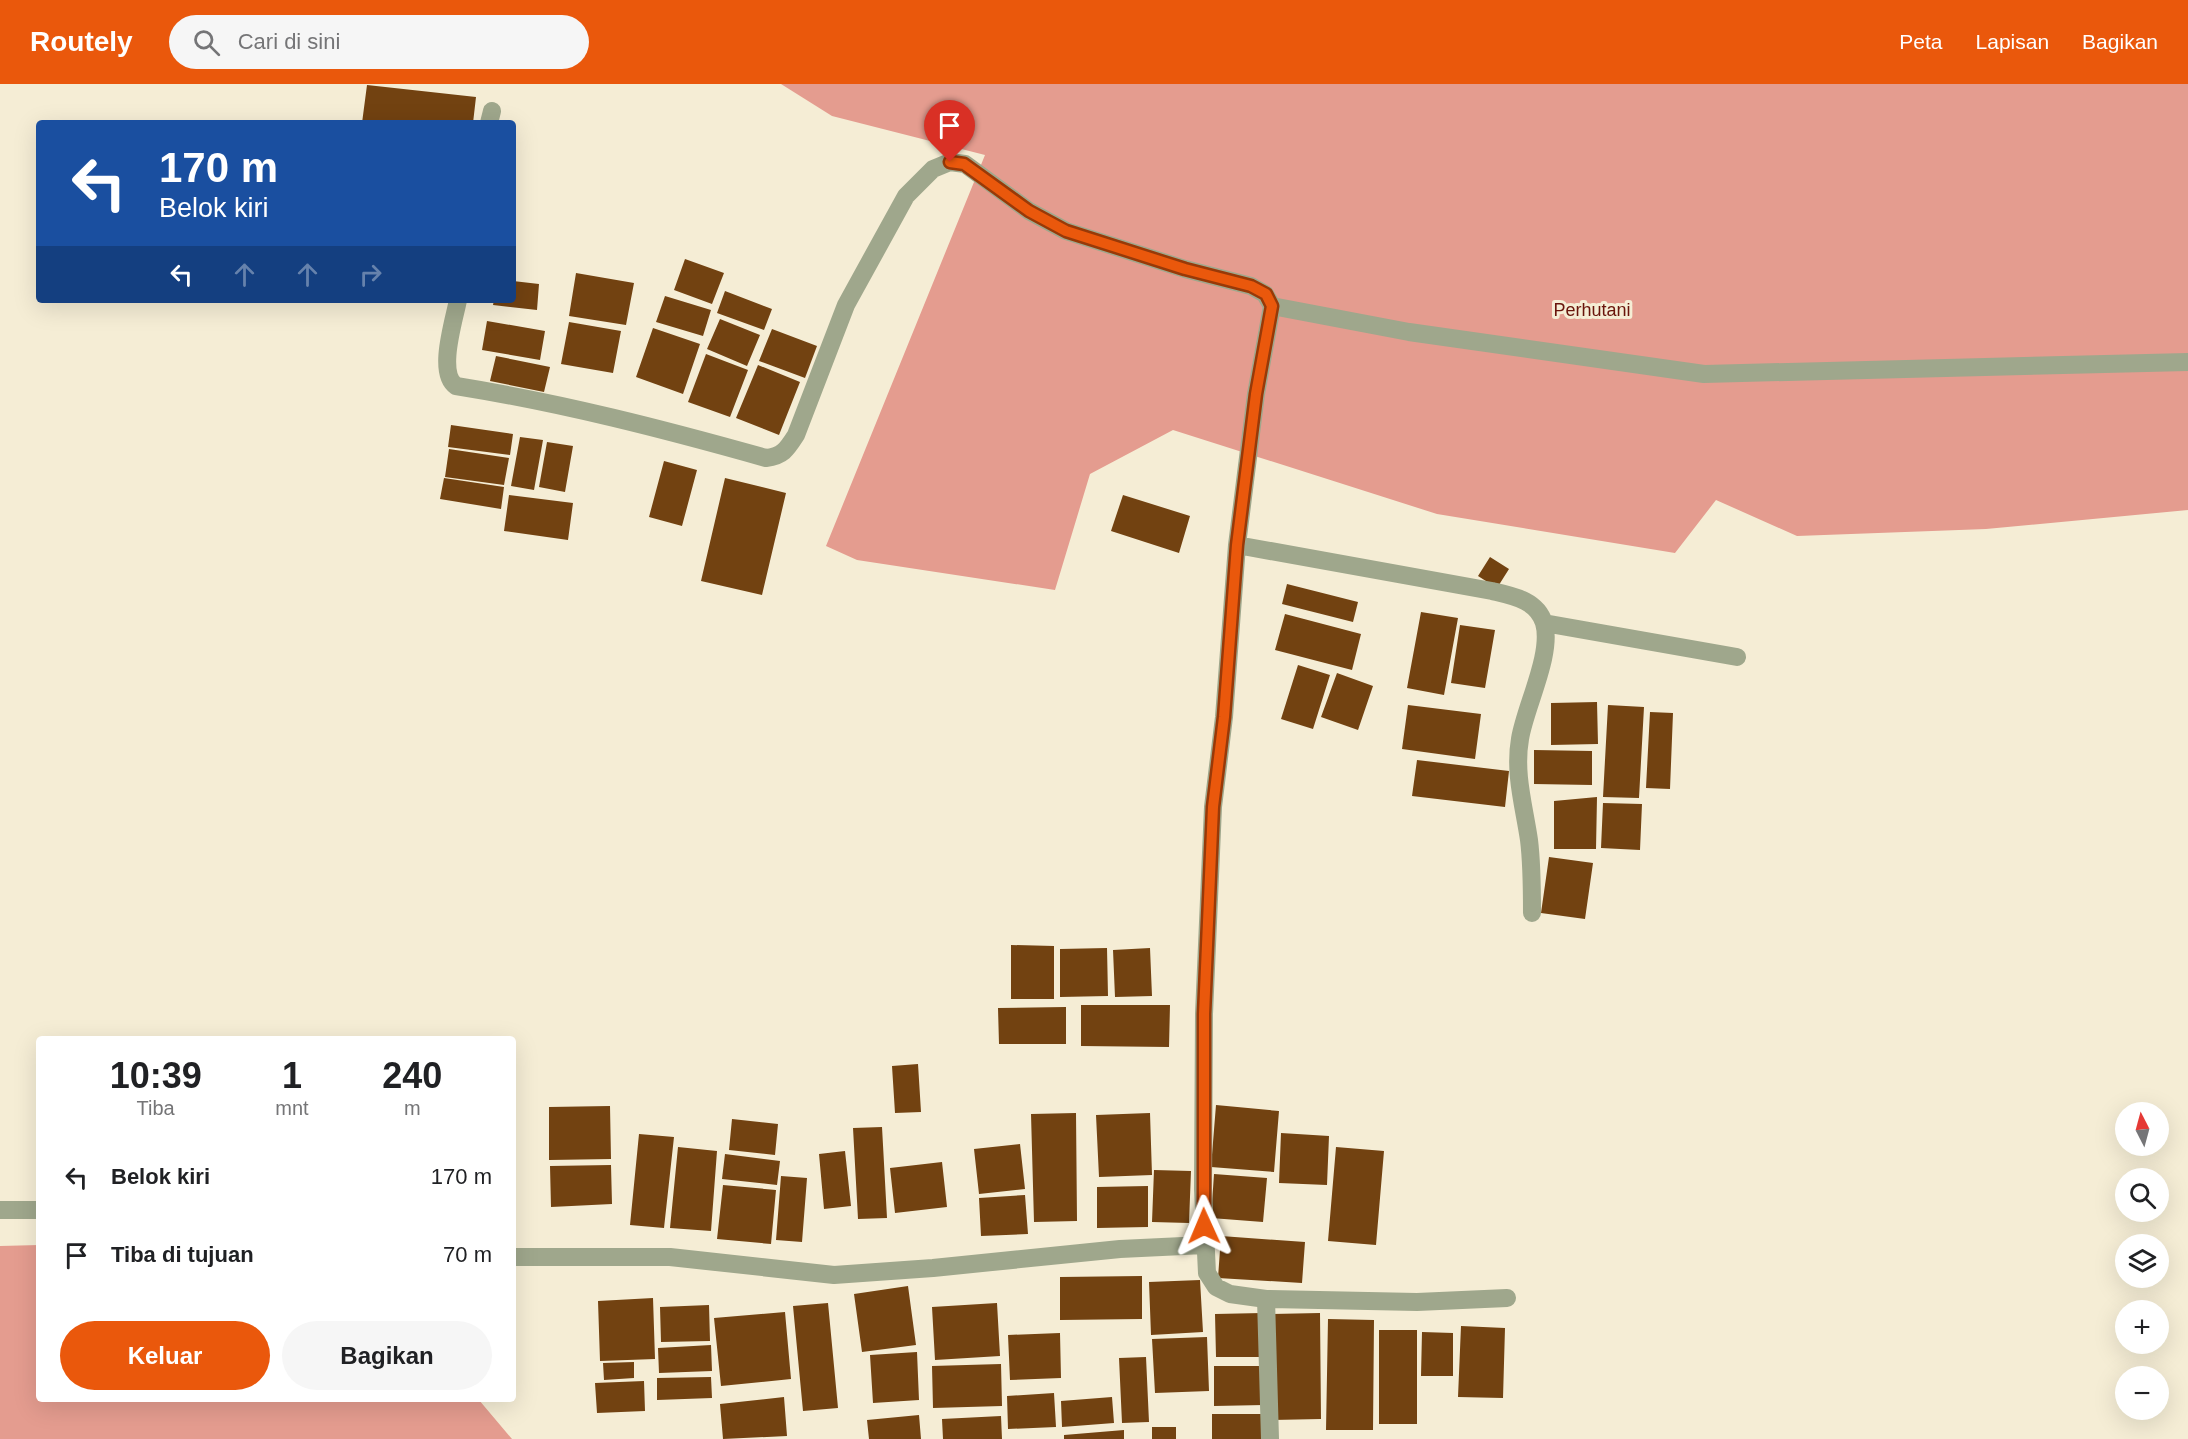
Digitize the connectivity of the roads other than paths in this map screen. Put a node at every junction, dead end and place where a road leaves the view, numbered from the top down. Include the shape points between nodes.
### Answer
1 (457, 303) edge
2 (1272, 306) junction
3 (2188, 362) edge
4 (1237, 545) junction
5 (1544, 623) junction
6 (1737, 657) dead end
7 (1532, 913) dead end
8 (36, 1209) edge
9 (0, 1210) edge
10 (1204, 1245) junction
11 (516, 1257) edge
12 (1266, 1299) junction
13 (1507, 1299) dead end
14 (1270, 1439) edge

1 - 2 street via 446,364 449,378 456,386 619,417 766,458 778,457 786,451 796,435 846,305 906,196 933,169 950,162 964,164 1029,211 1066,231 1251,286 1266,294
2 - 3 street via 1409,332 1704,374
2 - 4 street via 1256,394
4 - 5 street via 1520,598 1535,607
4 - 10 street via 1208,897
5 - 6 street
5 - 7 street via 1545,647 1520,741 1521,795 1532,866
8 - 9 street
10 - 11 street via 834,1275 670,1257
10 - 12 street via 1207,1273 1216,1287 1230,1294
12 - 13 street
12 - 14 street

